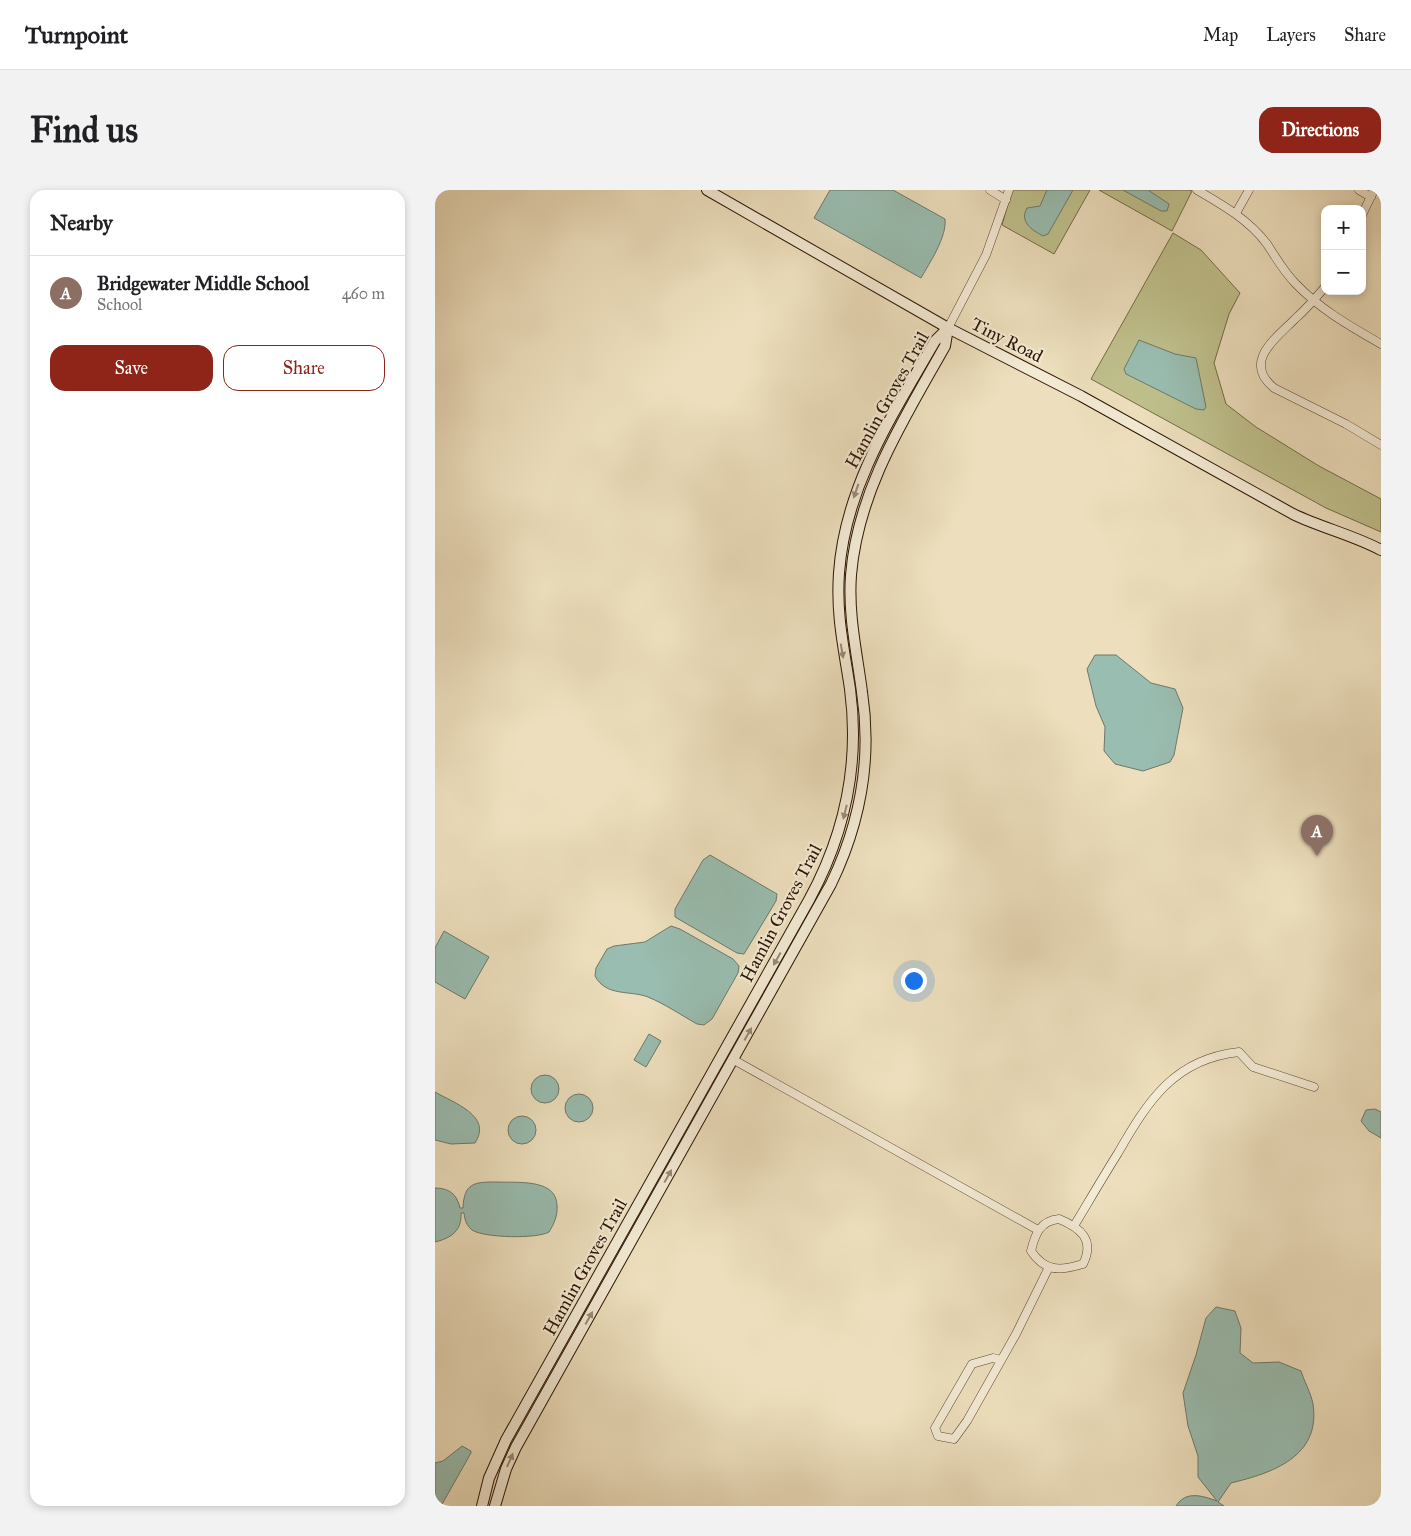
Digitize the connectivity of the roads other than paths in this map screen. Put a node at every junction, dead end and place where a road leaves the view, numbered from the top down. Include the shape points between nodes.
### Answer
1 (707, 190) edge
2 (989, 190) edge
3 (1009, 190) edge
4 (1197, 190) edge
5 (1249, 190) edge
6 (1359, 190) edge
7 (1373, 193) edge
8 (1006, 200) junction
9 (1366, 207) edge
10 (1236, 213) junction
11 (1321, 292) edge
12 (1314, 301) junction
13 (948, 328) junction
14 (1381, 344) edge
15 (1381, 445) edge
16 (1381, 550) edge
17 (821, 879) junction
18 (831, 884) junction
19 (723, 1054) junction
20 (734, 1060) junction
21 (1314, 1087) dead end
22 (1074, 1226) junction
23 (1038, 1230) junction
24 (1049, 1267) junction
25 (1001, 1360) junction
26 (538, 1383) junction
27 (549, 1389) junction
28 (482, 1506) edge
29 (495, 1506) edge

1 - 13 street, Tiny Road
2 - 8 street
3 - 8 street
4 - 10 street
5 - 10 street
6 - 7 street
7 - 9 street
8 - 13 street via 986,255
10 - 12 street via 1266,243 1295,283
11 - 12 street
12 - 14 street
12 - 15 street via 1265,351 1261,363 1264,377 1274,388
13 - 16 street, Tiny Road via 1163,441 1293,514 1352,535
13 -> 17 street, Hamlin Groves Trail via 935,341 874,450 857,489 844,535 839,572 839,624 851,704 853,760 843,818
13 - 18 street, Hamlin Groves Trail via 945,346 875,476 856,541 851,608 863,694 865,763 855,822
17 - 18 street
17 -> 19 street, Hamlin Groves Trail
20 -> 18 street, Hamlin Groves Trail
19 - 20 street
19 - 26 street, Hamlin Groves Trail
20 - 23 street
27 -> 20 street, Hamlin Groves Trail
21 - 22 street via 1253,1067 1239,1052 1215,1055 1188,1069 1165,1085 1144,1107
22 - 23 street via 1059,1219 1047,1220
22 - 24 street via 1083,1234 1088,1246 1083,1264 1067,1269
23 - 24 street via 1031,1251 1039,1262
24 - 25 street
25 - 25 street via 954,1439 938,1436 935,1428 972,1364 993,1358
26 - 27 street
26 - 28 street, Hamlin Groves Trail via 495,1464
29 -> 27 street, Hamlin Groves Trail via 510,1458

